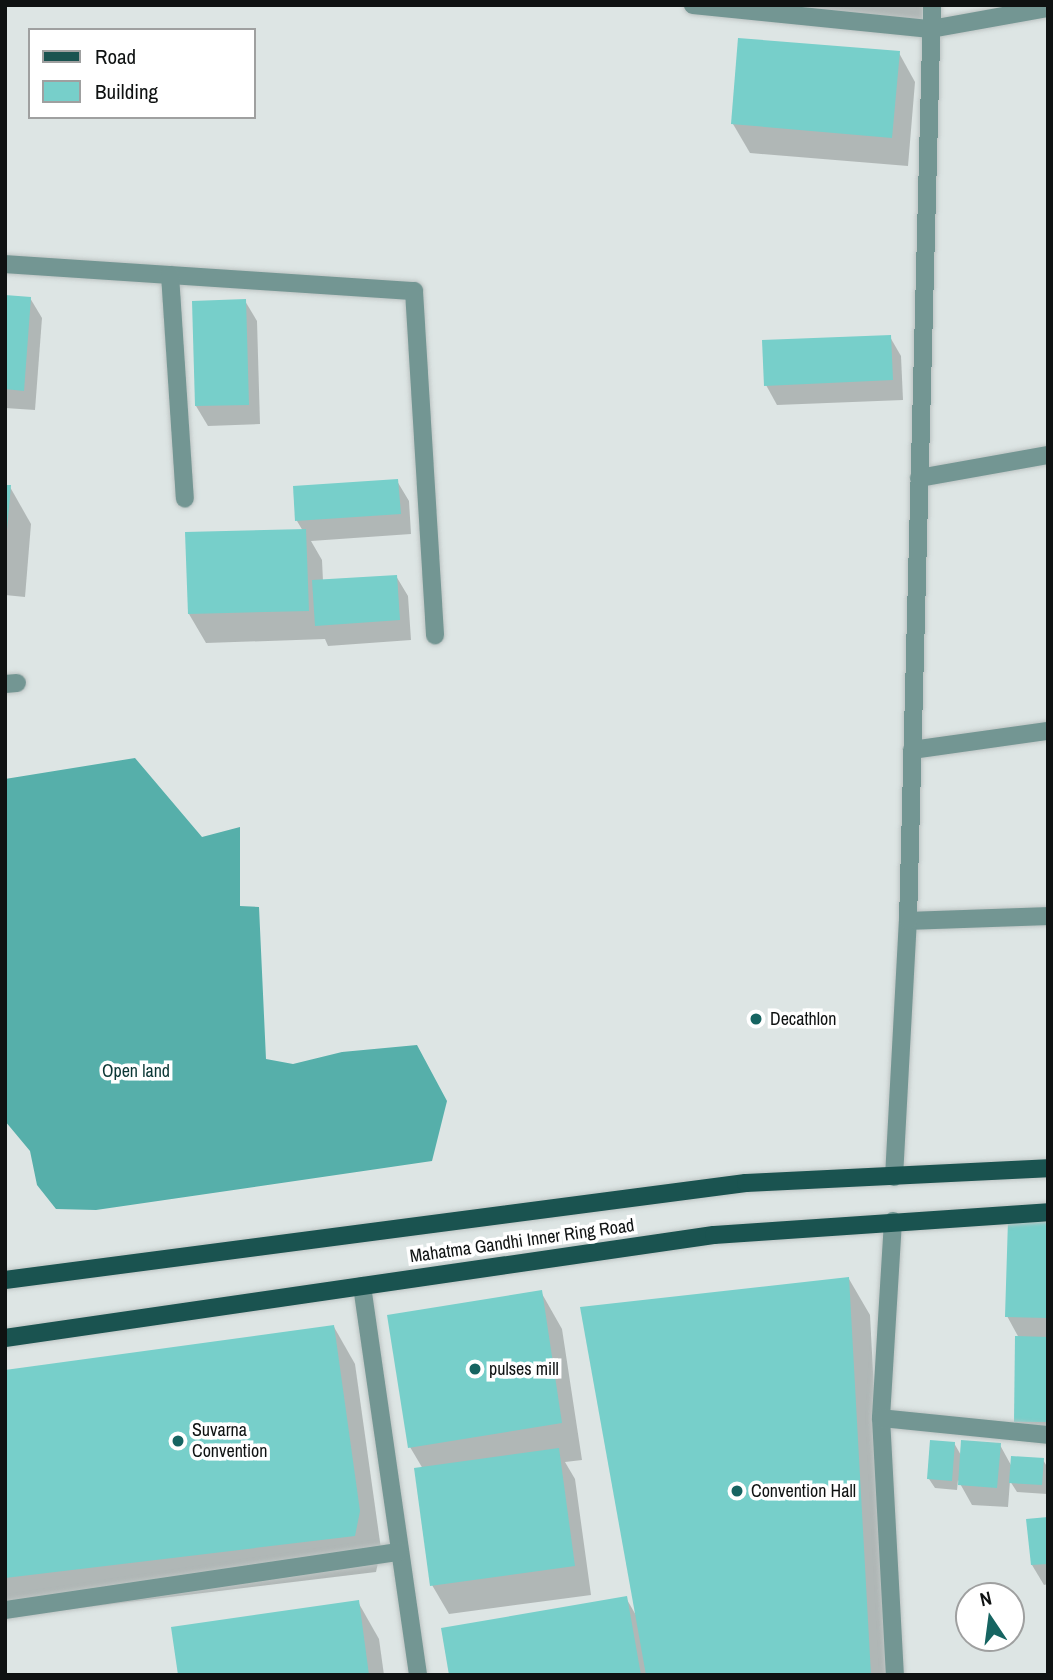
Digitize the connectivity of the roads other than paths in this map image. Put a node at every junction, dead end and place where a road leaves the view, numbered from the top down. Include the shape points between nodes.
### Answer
1 (693, 5) edge
2 (932, 5) edge
3 (1048, 8) edge
4 (931, 29) junction
5 (5, 264) edge
6 (170, 275) junction
7 (1048, 455) edge
8 (919, 478) junction
9 (185, 498) dead end
10 (435, 635) dead end
11 (1048, 731) edge
12 (912, 750) junction
13 (1048, 916) edge
14 (908, 921) junction
15 (1048, 1168) edge
16 (894, 1177) junction
17 (1048, 1212) edge
18 (894, 1221) junction
19 (5, 1280) edge
20 (362, 1286) junction
21 (5, 1338) edge
22 (881, 1418) junction
23 (1048, 1435) edge
24 (400, 1552) junction
25 (5, 1610) edge
26 (418, 1675) edge
27 (895, 1675) edge

1 - 4 street
2 - 4 street
3 - 4 street
4 - 8 street
5 - 6 street
6 - 9 street
6 - 10 street via 414,292
7 - 8 street
8 - 12 street
11 - 12 street
12 - 14 street
13 - 14 street
14 - 16 street
15 - 16 main road, Mahatma Gandhi Inner Ring Road
16 - 19 main road, Mahatma Gandhi Inner Ring Road via 732,1185
17 - 18 main road, Mahatma Gandhi Inner Ring Road
18 - 20 main road, Mahatma Gandhi Inner Ring Road via 715,1235
18 - 22 street
20 - 21 main road, Mahatma Gandhi Inner Ring Road
20 - 24 street
22 - 23 street
22 - 27 street
24 - 25 street
24 - 26 street

